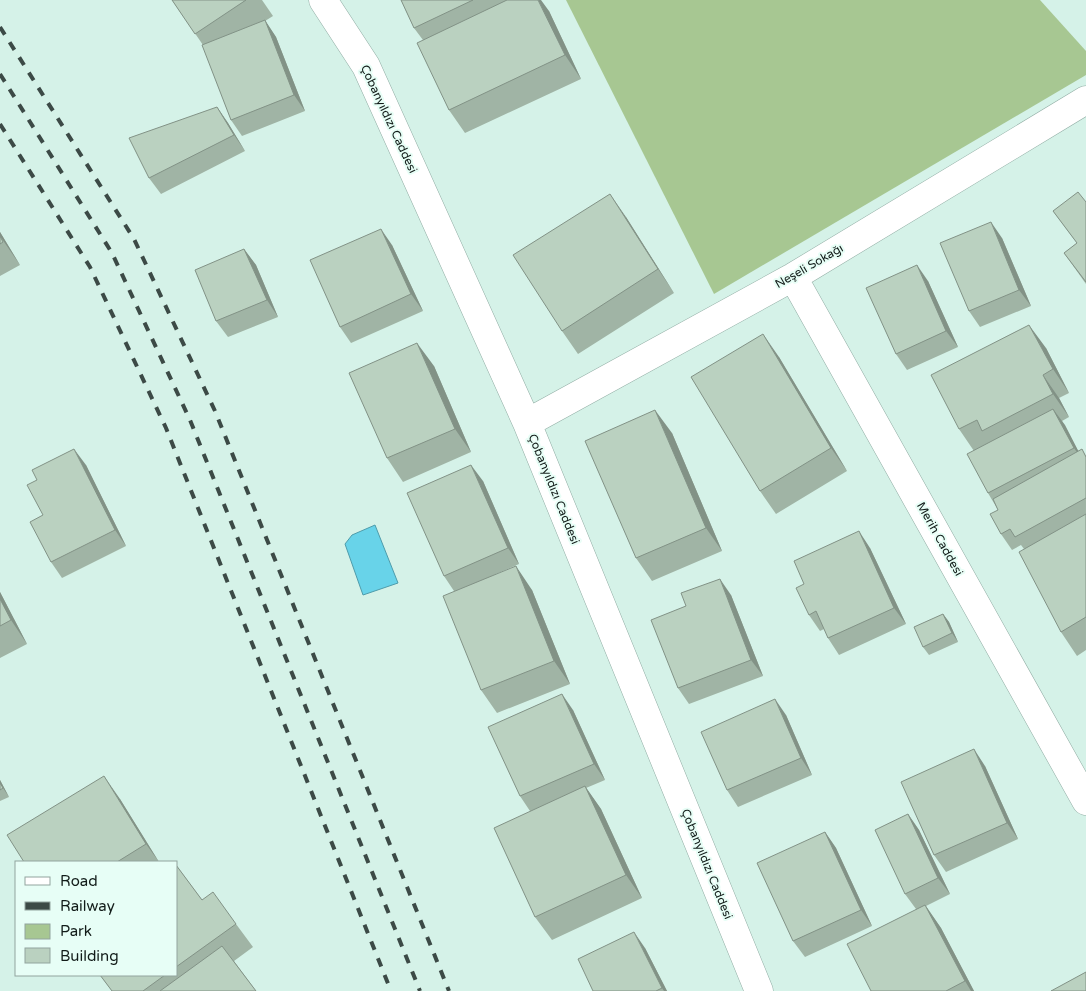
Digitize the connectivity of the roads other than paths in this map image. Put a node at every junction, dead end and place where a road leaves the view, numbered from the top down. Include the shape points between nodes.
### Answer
1 (323, 0) edge
2 (1086, 100) edge
3 (794, 276) junction
4 (527, 423) junction
5 (1086, 801) edge
6 (759, 991) edge

1 - 4 street, Çobanyıldızı Caddesi via 366,66
2 - 3 street, Neşeli Sokağı
3 - 4 street, Neşeli Sokağı
3 - 5 street, Merih Caddesi
4 - 6 street, Çobanyıldızı Caddesi

